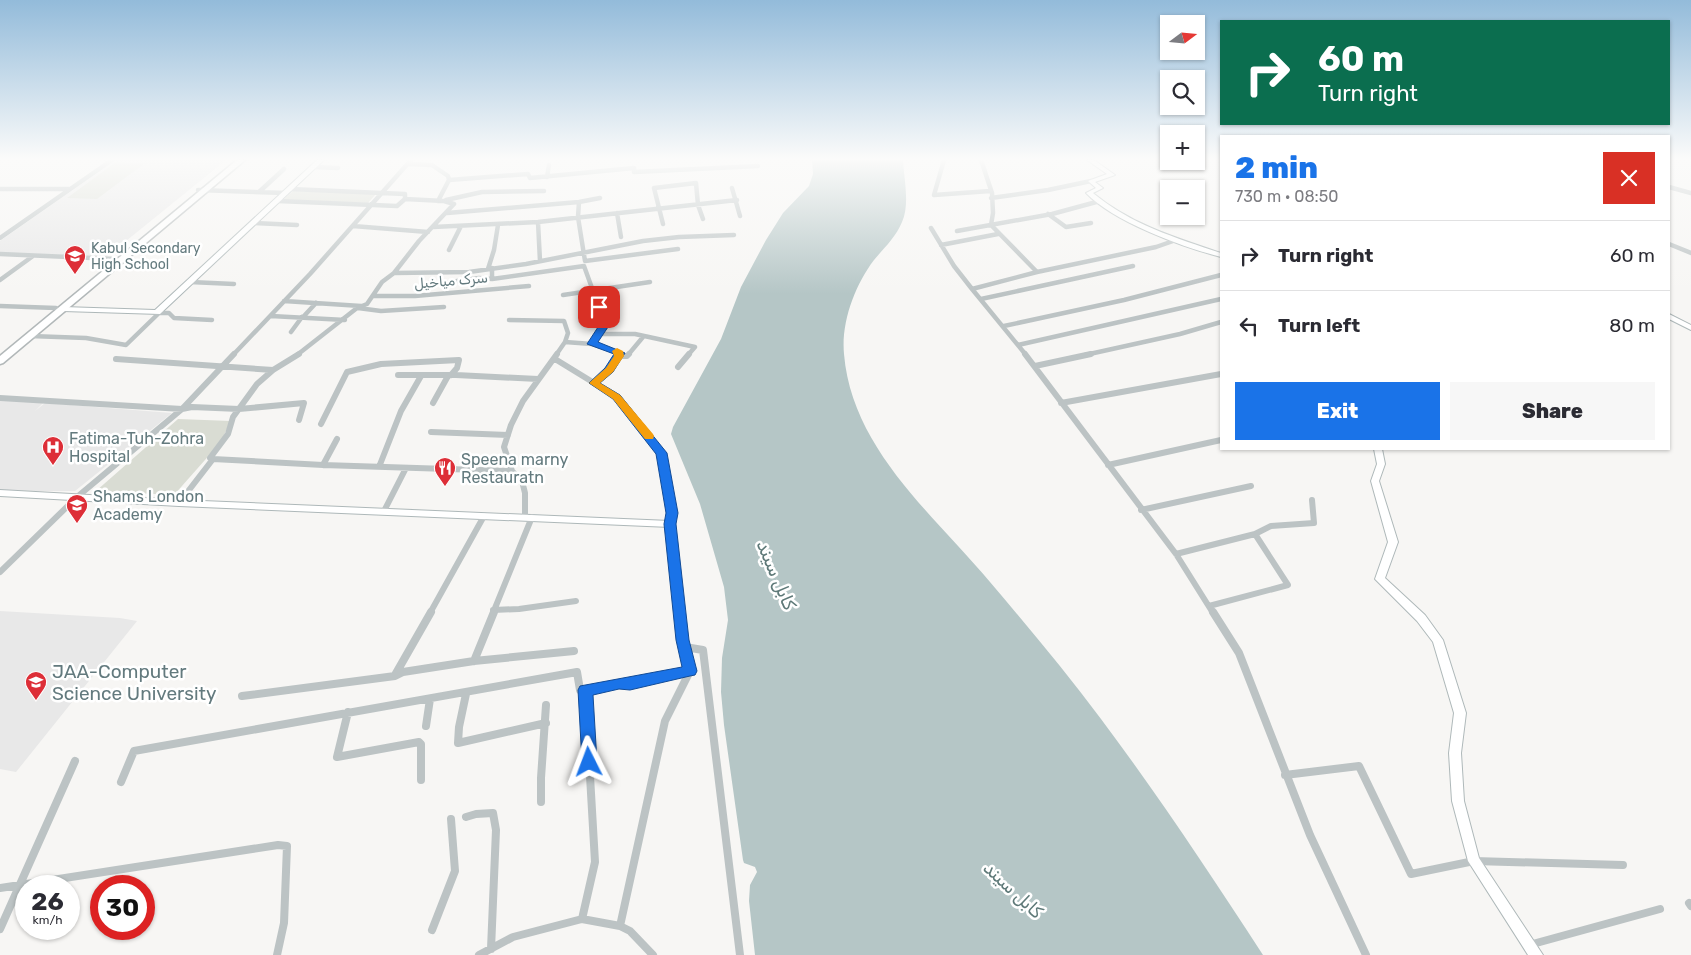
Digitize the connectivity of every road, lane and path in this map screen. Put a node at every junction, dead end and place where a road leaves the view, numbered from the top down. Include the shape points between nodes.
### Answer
1 (372, 204) edge
2 (48, 205) edge
3 (184, 205) edge
4 (184, 205) edge
5 (274, 205) edge
6 (379, 205) edge
7 (400, 205) edge
8 (454, 205) edge
9 (547, 205) edge
10 (578, 205) edge
11 (657, 205) edge
12 (698, 205) junction
13 (701, 205) edge
14 (738, 205) edge
15 (993, 205) edge
16 (1089, 205) edge
17 (1104, 205) edge
18 (658, 209) junction
19 (447, 213) junction
20 (618, 213) junction
21 (1048, 214) junction
22 (740, 216) dead end
23 (578, 217) junction
24 (703, 219) dead end
25 (538, 222) junction
26 (254, 223) junction
27 (1092, 223) dead end
28 (663, 224) dead end
29 (991, 224) junction
30 (297, 225) dead end
31 (498, 225) junction
32 (353, 226) junction
33 (461, 226) junction
34 (433, 227) junction
35 (931, 228) dead end
36 (957, 231) dead end
37 (428, 232) junction
38 (998, 234) junction
39 (734, 235) dead end
40 (621, 237) dead end
41 (0, 238) edge
42 (340, 240) junction
43 (348, 240) dead end
44 (1176, 240) junction
45 (1670, 244) edge
46 (941, 245) junction
47 (678, 249) dead end
48 (449, 250) dead end
49 (583, 252) junction
50 (1691, 253) edge
51 (0, 254) edge
52 (1220, 255) edge
53 (33, 256) junction
54 (115, 259) junction
55 (540, 261) junction
56 (1133, 266) dead end
57 (490, 269) junction
58 (1037, 272) junction
59 (394, 273) junction
60 (1220, 276) edge
61 (492, 278) junction
62 (0, 280) edge
63 (190, 282) junction
64 (650, 282) dead end
65 (443, 283) dead end
66 (234, 284) dead end
67 (528, 286) dead end
68 (972, 289) junction
69 (593, 290) junction
70 (563, 295) dead end
71 (374, 296) junction
72 (981, 298) junction
73 (1220, 299) edge
74 (284, 301) junction
75 (316, 303) junction
76 (0, 306) edge
77 (359, 307) junction
78 (444, 307) dead end
79 (60, 308) junction
80 (157, 313) junction
81 (271, 316) junction
82 (303, 317) junction
83 (1670, 317) edge
84 (212, 320) dead end
85 (345, 320) junction
86 (509, 320) dead end
87 (1220, 322) edge
88 (1004, 326) junction
89 (1691, 328) edge
90 (291, 332) dead end
91 (598, 334) junction
92 (30, 336) junction
93 (643, 337) junction
94 (565, 342) junction
95 (592, 344) junction
96 (1018, 345) junction
97 (0, 354) edge
98 (619, 356) junction
99 (116, 359) dead end
100 (555, 359) junction
101 (0, 361) edge
102 (222, 366) junction
103 (1035, 366) junction
104 (678, 367) dead end
105 (273, 370) junction
106 (1220, 374) edge
107 (398, 375) dead end
108 (421, 376) junction
109 (450, 376) junction
110 (538, 380) junction
111 (594, 383) junction
112 (0, 398) edge
113 (434, 403) dead end
114 (1061, 403) junction
115 (239, 408) junction
116 (182, 409) junction
117 (299, 420) dead end
118 (321, 424) dead end
119 (431, 432) dead end
120 (508, 435) junction
121 (337, 439) dead end
122 (1220, 440) edge
123 (1378, 450) edge
124 (213, 459) junction
125 (323, 465) junction
126 (1108, 465) junction
127 (379, 467) junction
128 (406, 468) junction
129 (512, 471) junction
130 (1251, 486) dead end
131 (0, 493) edge
132 (77, 497) junction
133 (1312, 500) dead end
134 (179, 503) junction
135 (1141, 510) junction
136 (384, 511) junction
137 (484, 516) junction
138 (529, 517) junction
139 (670, 524) junction
140 (1255, 534) junction
141 (1176, 554) junction
142 (0, 572) edge
143 (576, 601) dead end
144 (1209, 606) junction
145 (492, 610) junction
146 (686, 647) junction
147 (574, 651) dead end
148 (474, 661) junction
149 (690, 671) junction
150 (395, 676) junction
151 (585, 690) junction
152 (466, 694) junction
153 (242, 696) dead end
154 (430, 699) junction
155 (546, 705) dead end
156 (348, 712) junction
157 (546, 724) junction
158 (426, 726) dead end
159 (75, 761) dead end
160 (1285, 775) junction
161 (421, 780) dead end
162 (121, 782) dead end
163 (541, 802) dead end
164 (466, 817) dead end
165 (451, 819) dead end
166 (1474, 861) junction
167 (1623, 865) dead end
168 (23, 875) edge
169 (79, 875) edge
170 (15, 885) edge
171 (0, 888) edge
172 (15, 893) edge
173 (1660, 909) dead end
174 (582, 920) junction
175 (620, 926) junction
176 (0, 929) edge
177 (432, 930) dead end
178 (1529, 945) junction
179 (491, 949) junction
180 (277, 955) edge
181 (479, 955) edge
182 (654, 955) edge
183 (740, 955) edge
184 (1366, 955) edge
185 (1536, 955) edge

1 - 32 street
2 - 41 street
3 - 54 highway
4 - 79 highway
5 - 26 street
6 - 7 street
8 - 19 street
9 - 19 street
10 - 23 street
11 - 18 street
12 - 13 street
12 - 18 street
12 - 24 street
14 - 22 street
15 - 29 street
16 - 21 street
17 - 44 street via 1144,228
18 - 20 street
18 - 28 street
19 - 34 street
20 - 23 street
20 - 40 street
21 - 27 street via 1066,227
21 - 29 street
23 - 25 street
23 - 49 street
25 - 31 street
25 - 55 street
26 - 30 street
26 - 63 street
29 - 36 street
29 - 38 street
31 - 33 street
31 - 57 street
32 - 37 street
32 - 42 street
33 - 34 street
33 - 48 street
34 - 37 street
35 - 46 street
37 - 59 street
38 - 46 street
38 - 58 street
39 - 49 street via 642,241
42 - 43 street
42 - 74 street
44 - 52 street
44 - 58 street
45 - 50 street
46 - 68 street
47 - 49 street via 587,261
49 - 55 street
51 - 53 street
53 - 54 street
53 - 62 street
54 - 79 highway
55 - 57 street
56 - 72 street
57 - 59 street
57 - 61 street
58 - 68 street
59 - 71 street via 382,282
60 - 88 street
61 - 65 street
61 - 69 street via 584,266
63 - 66 street
63 - 80 street
64 - 69 street
67 - 71 street, سرک میاخیل via 415,296
68 - 72 street
69 - 70 street
69 - 91 street via 605,324
71 - 77 street
72 - 88 street
73 - 96 street
74 - 75 street
74 - 81 street
75 - 77 street
75 - 82 street
76 - 79 street
77 - 78 street via 381,311
77 - 85 street
79 - 80 street
79 - 92 highway
79 - 97 highway
80 - 84 street via 169,313 174,318
80 - 92 street via 126,345 86,338
81 - 82 street
81 - 102 street
82 - 85 street
82 - 90 street
83 - 89 street
85 - 105 street
86 - 94 street via 564,321 568,333
87 - 103 street
88 - 96 street
91 - 93 street
91 - 95 street
92 - 101 highway
93 - 98 street via 627,356
93 - 104 street via 695,347
94 - 95 street
94 - 100 street
95 - 98 street via 613,349 620,353
96 - 103 street
98 - 111 street
99 - 102 street
100 - 110 street
100 - 111 street
102 - 105 street
102 - 116 street
103 - 114 street
105 - 115 street
106 - 114 street
107 - 108 street
108 - 109 street
108 - 127 street via 401,410
109 - 110 street
109 - 113 street
109 - 118 street via 459,360 356,368 347,372
110 - 120 street via 523,401
111 - 139 street via 617,397 662,453 672,513
112 - 116 street
114 - 126 street
115 - 116 street
115 - 117 street via 304,403
115 - 124 street via 228,434 210,458
116 - 132 street
119 - 120 street
120 - 129 street via 504,448
121 - 125 street
122 - 126 street
123 - 166 street via 1381,464 1375,481 1394,542 1380,579 1421,618 1438,640 1460,713 1455,753 1458,801
124 - 125 street
124 - 134 street
125 - 127 street
126 - 135 street
127 - 128 street
128 - 129 street
128 - 136 street
129 - 138 street via 522,481
130 - 135 street
131 - 132 street
132 - 134 street
132 - 142 street
133 - 140 street via 1314,523 1271,526
134 - 136 street
135 - 141 street
136 - 137 street
137 - 138 street
137 - 150 street
138 - 139 street
138 - 145 street
139 - 146 street
140 - 141 street
140 - 144 street via 1288,585
141 - 144 street
143 - 145 street
144 - 160 street via 1239,653
145 - 148 street
146 - 149 street
146 - 183 street via 703,650
147 - 148 street
148 - 150 street
149 - 151 street
149 - 175 street via 665,721
150 - 153 street
151 - 152 street via 580,690 578,672
151 - 174 street via 595,862
152 - 154 street
152 - 157 street via 458,744
154 - 156 street
154 - 158 street
155 - 157 street
156 - 161 street via 337,757 420,742
156 - 162 street via 134,750
157 - 163 street via 540,771
159 - 168 street
160 - 166 street via 1358,766 1408,872
160 - 184 street
164 - 179 street via 493,813 496,830
165 - 177 street via 455,870
166 - 167 street
166 - 178 street
169 - 180 street via 286,846 284,923
170 - 171 street
172 - 176 street
173 - 178 street
174 - 175 street
174 - 179 street via 513,937
175 - 182 street via 630,931
178 - 185 street
179 - 181 street

